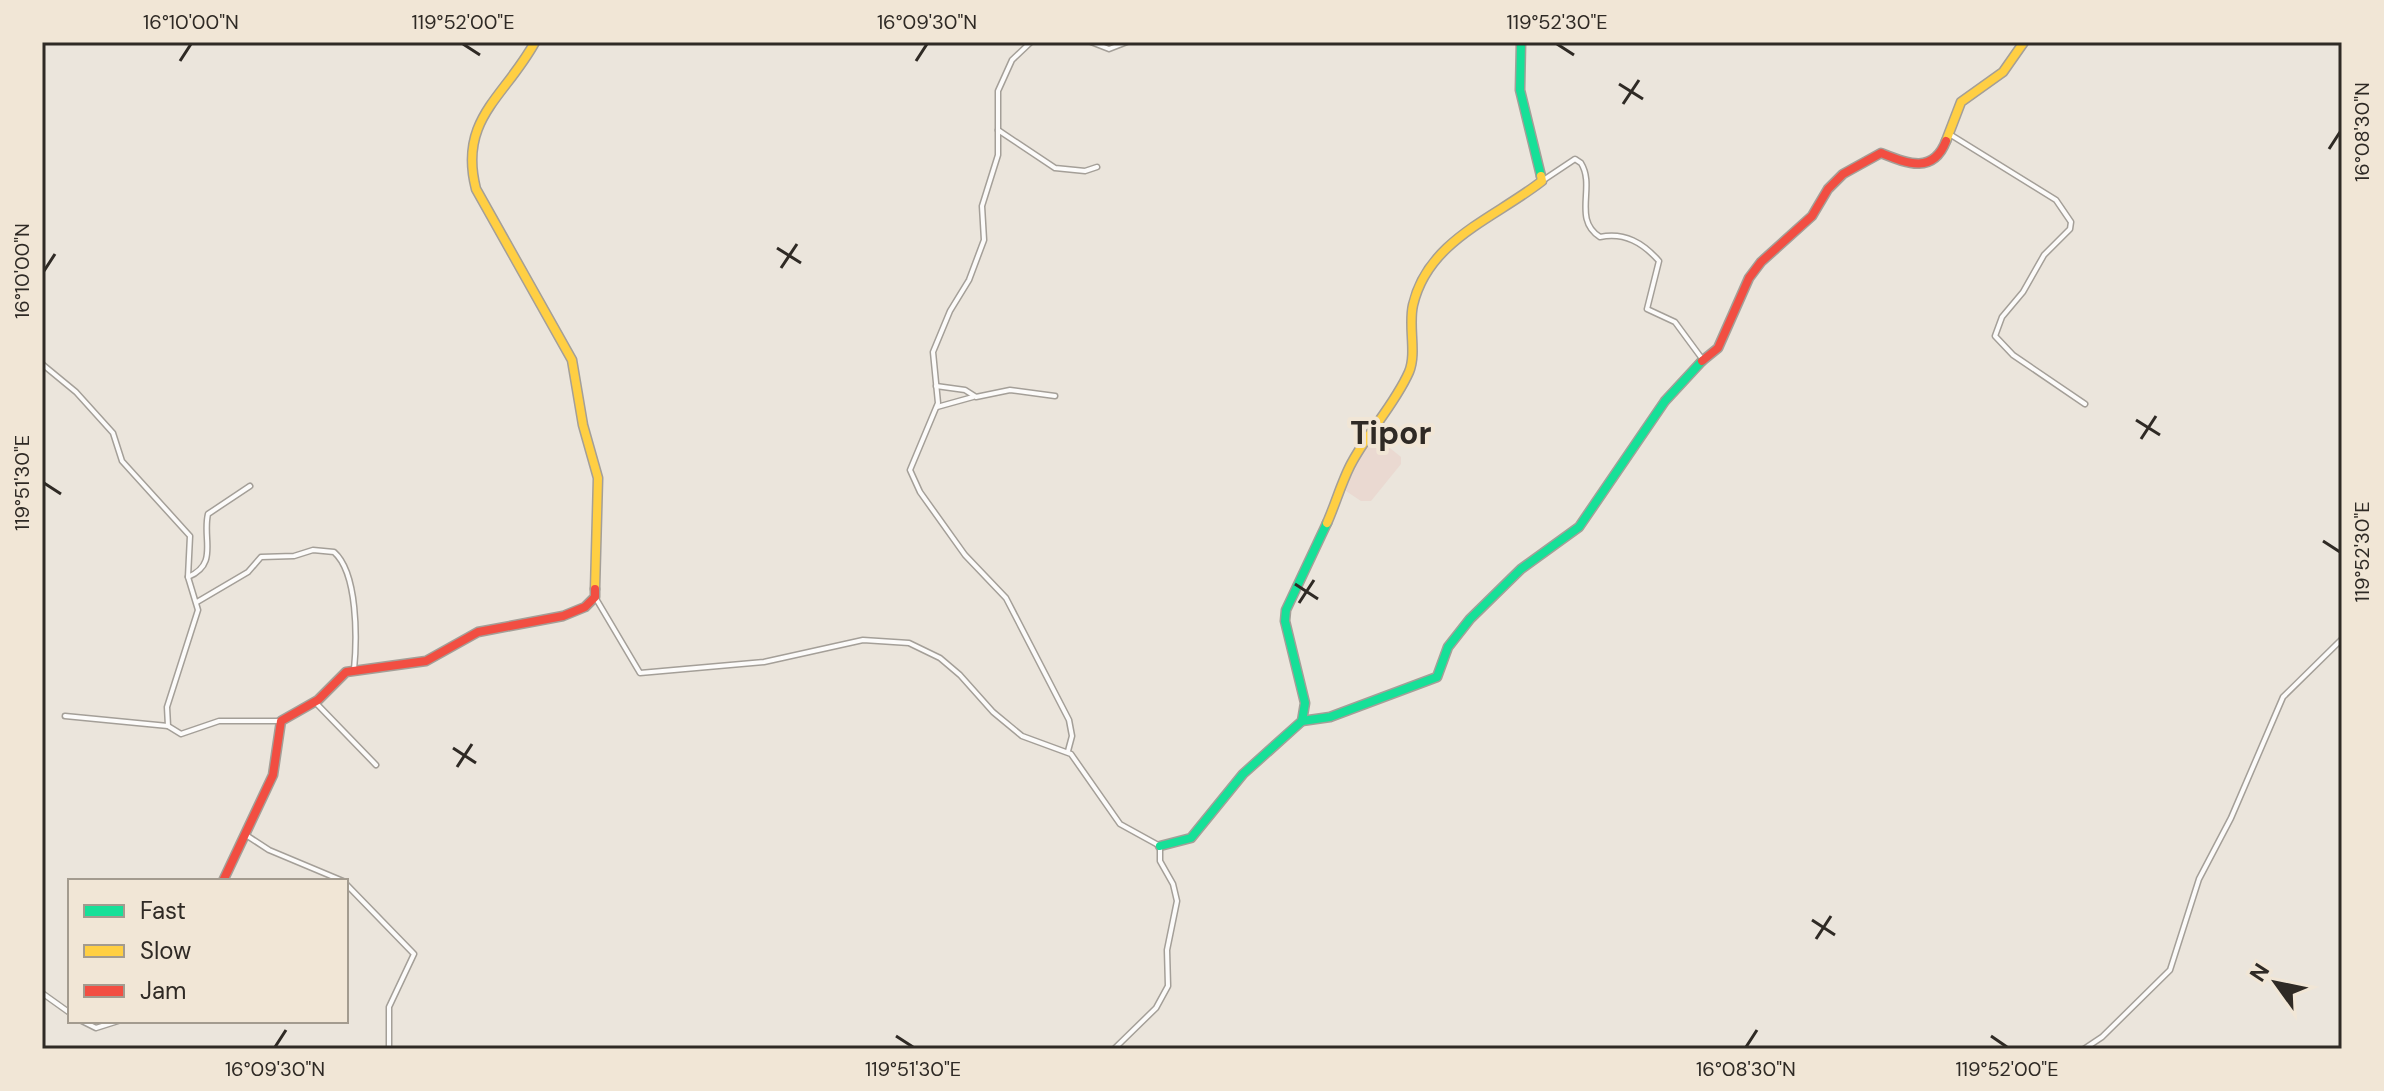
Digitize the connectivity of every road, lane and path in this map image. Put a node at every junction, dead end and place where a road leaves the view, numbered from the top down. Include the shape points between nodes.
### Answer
1 (535, 42) edge
2 (1031, 42) edge
3 (1091, 42) edge
4 (1127, 42) edge
5 (1521, 42) edge
6 (2024, 42) edge
7 (998, 130) junction
8 (1951, 135) junction
9 (1097, 167) dead end
10 (1542, 181) junction
11 (1703, 360) junction
12 (42, 364) edge
13 (936, 386) junction
14 (973, 396) junction
15 (1055, 396) dead end
16 (2085, 404) dead end
17 (937, 407) junction
18 (250, 486) dead end
19 (188, 577) junction
20 (595, 597) junction
21 (196, 603) junction
22 (2342, 639) edge
23 (354, 670) junction
24 (315, 702) junction
25 (65, 716) dead end
26 (281, 721) junction
27 (1302, 721) junction
28 (168, 726) junction
29 (1068, 751) junction
30 (376, 765) dead end
31 (246, 835) junction
32 (1160, 846) junction
33 (224, 879) edge
34 (338, 879) edge
35 (348, 885) edge
36 (42, 993) edge
37 (68, 1012) edge
38 (86, 1023) edge
39 (112, 1023) edge
40 (389, 1049) edge
41 (1114, 1049) edge
42 (2084, 1049) edge

1 - 20 street via 479,124 469,164 476,189 572,360 598,478
2 - 7 street via 1012,60 1002,80
3 - 4 street via 1109,49
5 - 10 street via 1520,90
6 - 8 street via 2003,72 1964,99
7 - 9 street via 1055,168
7 - 13 street via 996,165 982,206 984,240 933,352
8 - 11 street via 1928,163 1915,166 1881,153 1843,174 1812,216 1754,270 1718,348
8 - 16 street via 2056,200 2071,222 2002,317 1995,336 2013,355
10 - 11 street via 1575,159 1581,163 1591,231 1632,240 1654,256 1659,266 1647,309 1675,322
10 - 27 street via 1454,241 1417,288 1410,370 1350,466 1286,610 1305,703
11 - 27 street via 1665,401 1579,527 1521,569 1470,619 1448,647 1437,677 1330,717
12 - 19 street via 113,433 122,461 187,530
13 - 14 street
13 - 17 street
14 - 15 street via 1006,390
14 - 17 street
17 - 29 street via 912,461 913,481 965,555 1012,608 1069,720
18 - 19 street via 208,514 208,559
19 - 21 street
20 - 23 street via 563,616 478,632 426,661
20 - 29 street via 640,673 774,661 863,640 909,643 960,675 1022,736
21 - 23 street via 248,572 261,557 334,552 349,575
21 - 28 street via 197,615 167,707
22 - 42 street via 2278,706 2199,879 2170,970
23 - 24 street via 340,676
24 - 26 street
24 - 30 street
25 - 28 street
26 - 28 street via 219,721 181,734
26 - 31 street via 276,763
27 - 32 street via 1243,774 1196,834 1182,843
29 - 32 street via 1120,824
31 - 33 street
31 - 34 street
32 - 41 street via 1160,861 1177,901 1167,950 1168,986 1156,1008
35 - 40 street via 414,954 389,1007
36 - 37 street
38 - 39 street via 96,1028

